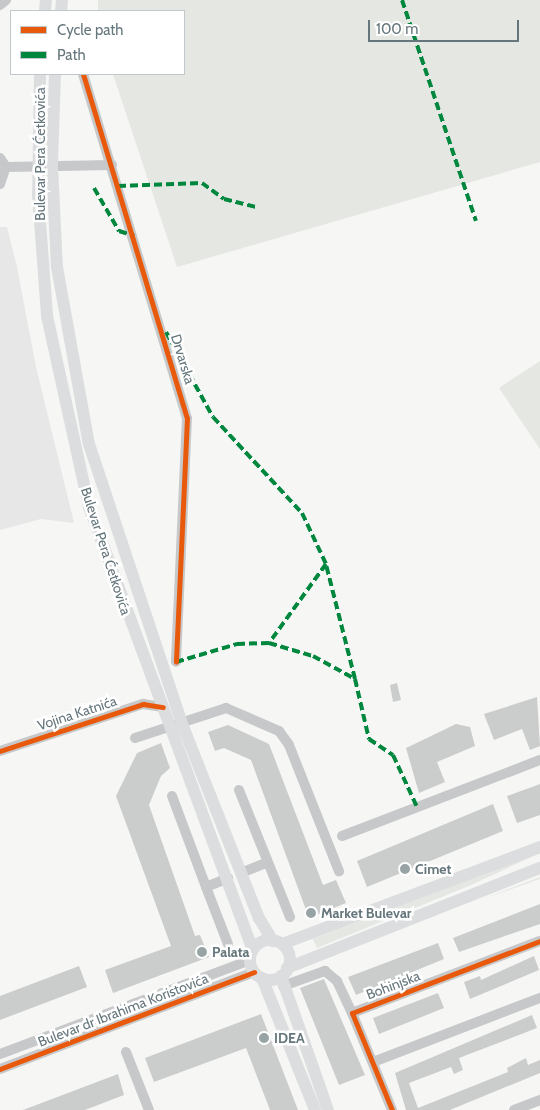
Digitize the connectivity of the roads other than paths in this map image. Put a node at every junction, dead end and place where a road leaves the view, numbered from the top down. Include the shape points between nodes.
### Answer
1 (6, 0) edge
2 (0, 6) edge
3 (40, 75) edge
4 (55, 75) edge
5 (83, 75) edge
6 (3, 163) edge
7 (112, 165) junction
8 (37, 166) junction
9 (52, 166) junction
10 (0, 184) edge
11 (176, 662) dead end
12 (163, 707) junction
13 (177, 726) junction
14 (135, 738) dead end
15 (0, 751) edge
16 (540, 760) edge
17 (239, 790) dead end
18 (172, 796) dead end
19 (342, 836) dead end
20 (540, 847) edge
21 (266, 863) junction
22 (540, 868) edge
23 (338, 871) dead end
24 (241, 873) junction
25 (228, 878) junction
26 (206, 887) junction
27 (290, 917) dead end
28 (540, 941) edge
29 (277, 942) junction
30 (228, 944) dead end
31 (255, 965) junction
32 (284, 977) junction
33 (540, 998) edge
34 (352, 1013) junction
35 (126, 1052) dead end
36 (0, 1054) edge
37 (372, 1062) junction
38 (0, 1069) edge
39 (539, 1100) edge
40 (149, 1110) edge
41 (315, 1110) edge
42 (328, 1110) edge
43 (392, 1110) edge
44 (514, 1110) edge

1 - 2 street
3 - 8 main road, Bulevar Pera Ćetkovića
4 - 9 main road, Bulevar Pera Ćetkovića
5 - 7 street, Drvarska
6 - 8 street
6 - 10 street
7 - 9 street
7 - 11 street, Drvarska via 187,418
8 - 9 street
8 - 12 main road, Bulevar Pera Ćetkovića via 47,316 60,384 89,507
9 - 13 main road, Bulevar Pera Ćetkovića via 58,267 89,444
12 - 13 main road, Bulevar Pera Ćetkovića
12 - 15 street, Vojina Katnića via 143,704
13 - 14 street
13 - 23 street via 226,708 279,731 289,745
13 - 24 main road, Bulevar Pera Ćetkovića
13 - 25 main road, Bulevar Pera Ćetkovića
16 - 19 street
17 - 21 street
18 - 26 street
20 - 29 main road
21 - 24 street
21 - 27 street
22 - 32 main road
24 - 29 main road, Bulevar Pera Ćetkovića
25 - 26 street
25 - 31 main road, Bulevar Pera Ćetkovića
26 - 30 street
28 - 34 street, Bohinjska
29 - 31 main road
29 - 32 main road, Bulevar Pera Ćetkovića via 288,953
31 - 32 main road
31 - 36 street, Bulevar dr Ibrahima Koristovića
31 - 38 street, Bulevar dr Ibrahima Koristovića
31 - 41 main road, Bulevar Pera Ćetkovića
32 - 34 street via 325,971 337,982
32 - 42 main road
33 - 37 street
34 - 37 street, Bohinjska
35 - 40 street
37 - 43 street, Bohinjska
39 - 44 street

